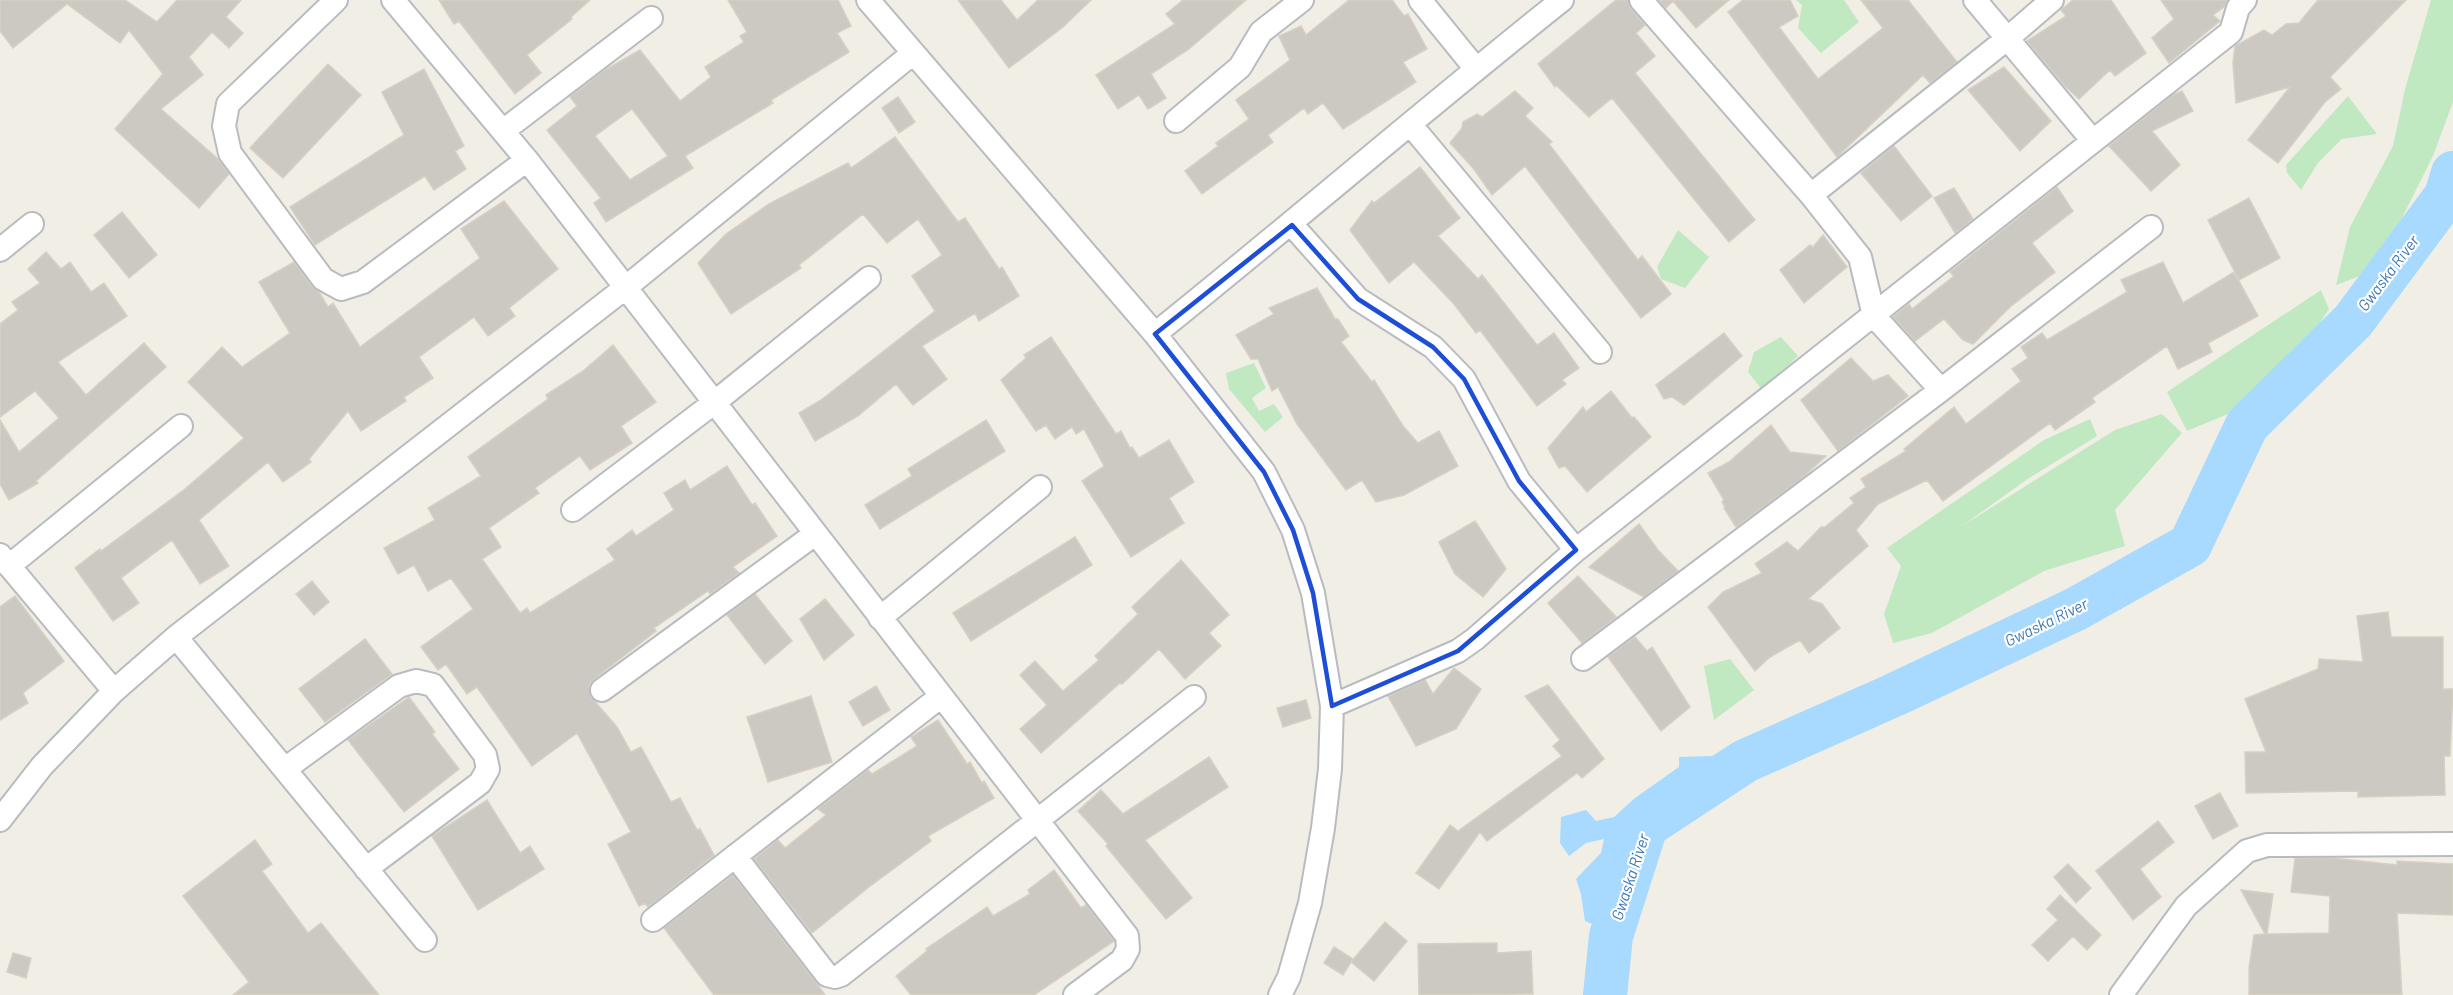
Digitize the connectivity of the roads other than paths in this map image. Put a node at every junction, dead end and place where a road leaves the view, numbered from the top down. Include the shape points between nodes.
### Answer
1 (336, 0) edge
2 (393, 0) edge
3 (868, 0) edge
4 (1302, 0) edge
5 (1420, 0) edge
6 (1562, 0) edge
7 (1641, 0) edge
8 (1975, 0) edge
9 (2052, 0) edge
10 (2245, 0) edge
11 (651, 18) dead end
12 (2008, 38) junction
13 (912, 54) junction
14 (1476, 69) junction
15 (1176, 121) dead end
16 (1410, 124) junction
17 (503, 131) junction
18 (2093, 141) junction
19 (527, 160) junction
20 (1812, 195) junction
21 (32, 224) dead end
22 (1292, 225) junction
23 (2151, 227) dead end
24 (0, 250) edge
25 (869, 278) dead end
26 (625, 288) junction
27 (1874, 316) junction
28 (1155, 334) junction
29 (1600, 352) dead end
30 (1941, 390) junction
31 (715, 402) junction
32 (181, 426) dead end
33 (1040, 487) dead end
34 (573, 510) dead end
35 (815, 534) junction
36 (1576, 550) junction
37 (2, 559) edge
38 (880, 618) junction
39 (176, 637) junction
40 (1583, 659) dead end
41 (602, 690) dead end
42 (114, 691) junction
43 (940, 697) junction
44 (1194, 697) dead end
45 (1332, 706) junction
46 (285, 769) junction
47 (0, 820) edge
48 (1037, 821) junction
49 (2453, 844) edge
50 (735, 856) junction
51 (366, 869) junction
52 (653, 920) dead end
53 (424, 940) dead end
54 (1075, 995) edge
55 (1280, 995) edge
56 (2121, 995) edge

1 - 19 street via 228,104 224,126 230,153 323,279 341,289 363,282
2 - 17 street
3 - 13 street
4 - 15 street via 1261,32 1240,67
5 - 14 street
6 - 14 street
7 - 20 street
8 - 12 street
9 - 12 street
10 - 18 street via 2238,8 2231,32
11 - 17 street
12 - 18 street
12 - 20 street
13 - 26 street
13 - 28 street
14 - 16 street
16 - 22 street
16 - 29 street
17 - 19 street
18 - 27 street
19 - 26 street
20 - 27 street via 1860,257
21 - 24 street
22 - 28 street
22 - 36 street via 1358,299 1433,347 1464,379 1520,481
23 - 30 street
25 - 31 street
26 - 31 street
26 - 39 street
27 - 30 street
27 - 36 street
28 - 45 street via 1264,472 1293,530 1313,593
30 - 40 street
31 - 34 street
31 - 35 street
32 - 37 street
33 - 38 street
35 - 38 street
35 - 41 street
36 - 45 street via 1458,651
37 - 42 street
38 - 43 street
39 - 42 street
39 - 46 street
42 - 47 street via 42,766
43 - 48 street
43 - 50 street
44 - 48 street
45 - 55 street via 1330,769 1310,903
46 - 51 street
46 - 51 street via 399,686 416,681 433,685 484,755 488,769 480,783
48 - 50 street via 835,978 827,975
48 - 54 street via 1126,936 1128,949 1122,960
49 - 56 street via 2267,845 2247,851 2186,906
50 - 52 street
51 - 53 street

